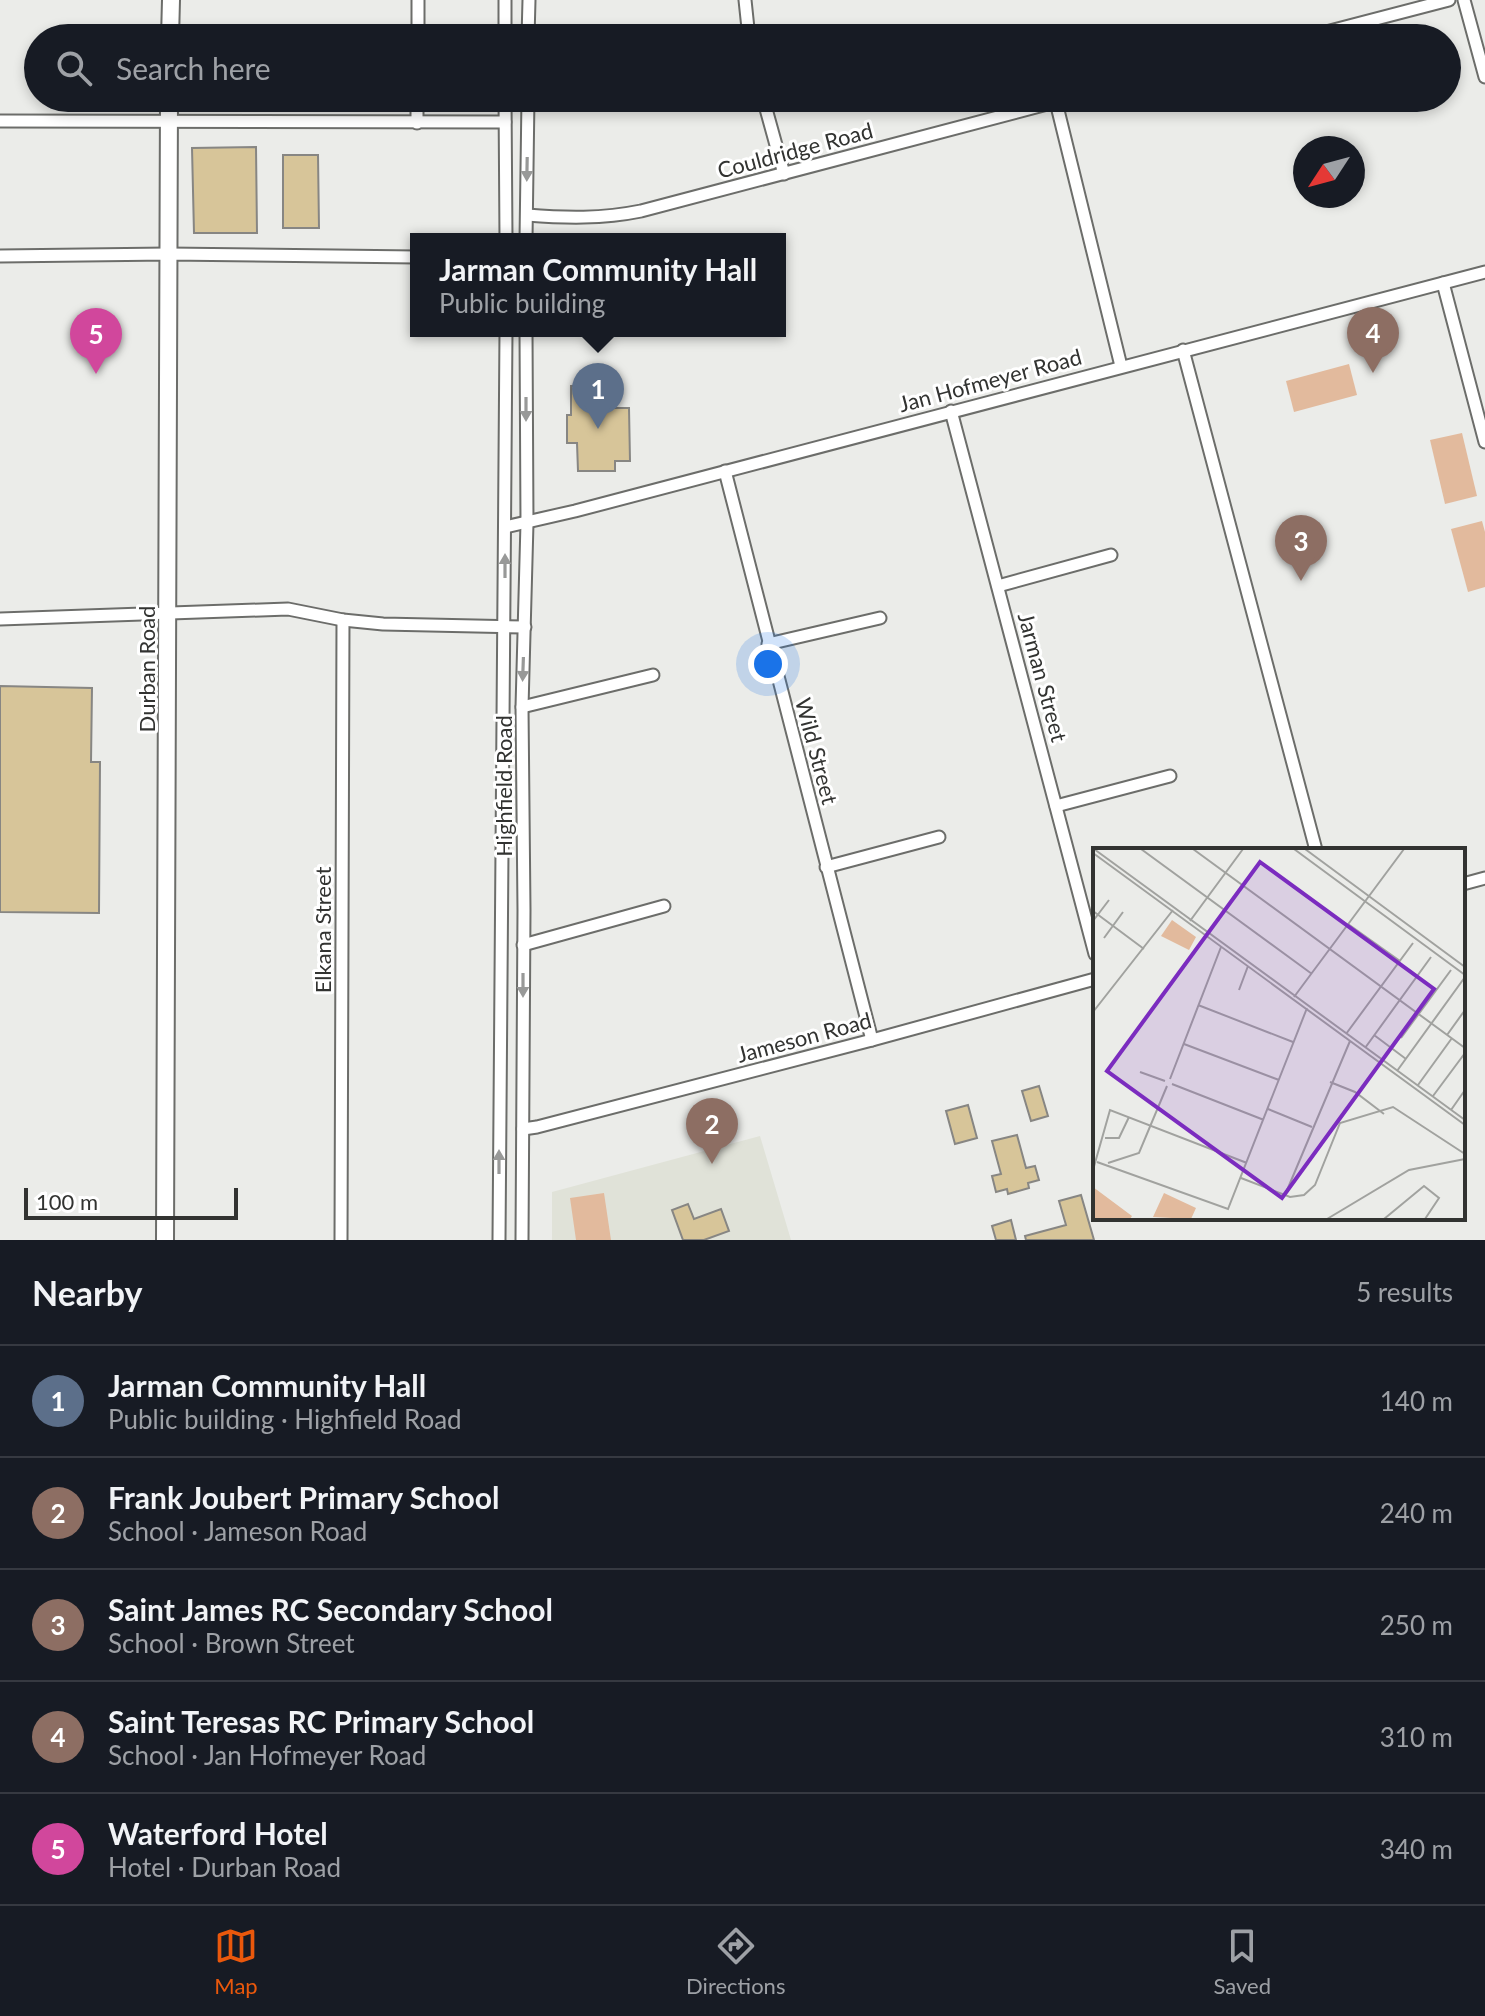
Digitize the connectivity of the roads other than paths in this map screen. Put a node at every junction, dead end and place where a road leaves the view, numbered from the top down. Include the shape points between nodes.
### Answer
1 (171, 0) edge
2 (418, 0) edge
3 (505, 0) edge
4 (529, 0) edge
5 (745, 0) edge
6 (1449, 0) edge
7 (1464, 0) edge
8 (170, 24) edge
9 (418, 24) edge
10 (505, 24) edge
11 (528, 24) edge
12 (748, 24) edge
13 (1357, 24) edge
14 (1485, 77) edge
15 (168, 112) edge
16 (417, 112) edge
17 (505, 112) edge
18 (528, 112) edge
19 (767, 112) edge
20 (1018, 112) edge
21 (1058, 112) edge
22 (0, 121) edge
23 (168, 121) junction
24 (505, 122) junction
25 (417, 123) junction
26 (784, 174) junction
27 (527, 215) junction
28 (506, 233) edge
29 (526, 233) edge
30 (168, 254) junction
31 (0, 256) edge
32 (410, 257) edge
33 (1485, 272) edge
34 (1443, 283) junction
35 (506, 337) edge
36 (526, 337) edge
37 (1183, 350) junction
38 (1121, 366) junction
39 (951, 411) junction
40 (1485, 442) edge
41 (725, 471) junction
42 (527, 523) junction
43 (505, 527) junction
44 (1111, 555) dead end
45 (998, 586) junction
46 (169, 613) junction
47 (880, 618) dead end
48 (0, 619) edge
49 (343, 620) junction
50 (505, 627) junction
51 (525, 627) junction
52 (768, 644) junction
53 (653, 675) dead end
54 (522, 707) junction
55 (1170, 776) dead end
56 (1056, 806) junction
57 (939, 837) dead end
58 (1315, 848) edge
59 (826, 867) junction
60 (1485, 878) edge
61 (1465, 883) edge
62 (664, 906) dead end
63 (523, 945) junction
64 (1093, 946) edge
65 (1093, 980) edge
66 (872, 1040) junction
67 (523, 1129) junction
68 (165, 1240) edge
69 (341, 1240) edge
70 (499, 1240) edge
71 (522, 1240) edge

1 - 8 street
2 - 9 street
3 - 10 street
4 - 11 street
5 - 12 street
6 - 13 street
7 - 14 street
15 - 23 street, Durban Road
16 - 25 street
17 - 24 street
18 -> 27 street
19 - 26 street
20 - 26 street, Couldridge Road
21 - 38 street
22 - 23 street
23 - 25 street
23 - 30 street, Durban Road
24 - 25 street
24 - 28 street
26 - 27 street, Couldridge Road via 625,214
27 - 29 street
30 - 31 street
30 - 32 street
30 - 46 street, Durban Road
33 - 34 street, Jan Hofmeyer Road
34 - 37 street, Jan Hofmeyer Road
34 - 40 street
35 - 43 street, Highfield Road
36 -> 42 street, Highfield Road
37 - 38 street, Jan Hofmeyer Road
37 - 58 street
38 - 39 street, Jan Hofmeyer Road
39 - 41 street, Jan Hofmeyer Road
39 - 45 street, Jarman Street
41 - 42 street, Jan Hofmeyer Road
41 - 52 street, Wild Street
42 - 43 street, Jan Hofmeyer Road
42 - 51 street, Highfield Road
50 -> 43 street, Highfield Road
44 - 45 street
45 - 56 street, Jarman Street
46 - 48 street
46 - 49 street via 288,609
46 - 68 street, Durban Road
47 - 52 street
49 - 50 street
49 - 69 street, Elkana Street
50 - 51 street
70 -> 50 street, Highfield Road
51 -> 54 street, Highfield Road
52 - 59 street, Wild Street
53 - 54 street
54 - 63 street, Highfield Road
55 - 56 street
56 - 64 street, Jarman Street
57 - 59 street
59 - 66 street, Wild Street
60 - 61 street
62 - 63 street
63 -> 67 street, Highfield Road
65 - 66 street, Jameson Road
66 - 67 street, Jameson Road
67 - 71 street, Highfield Road

